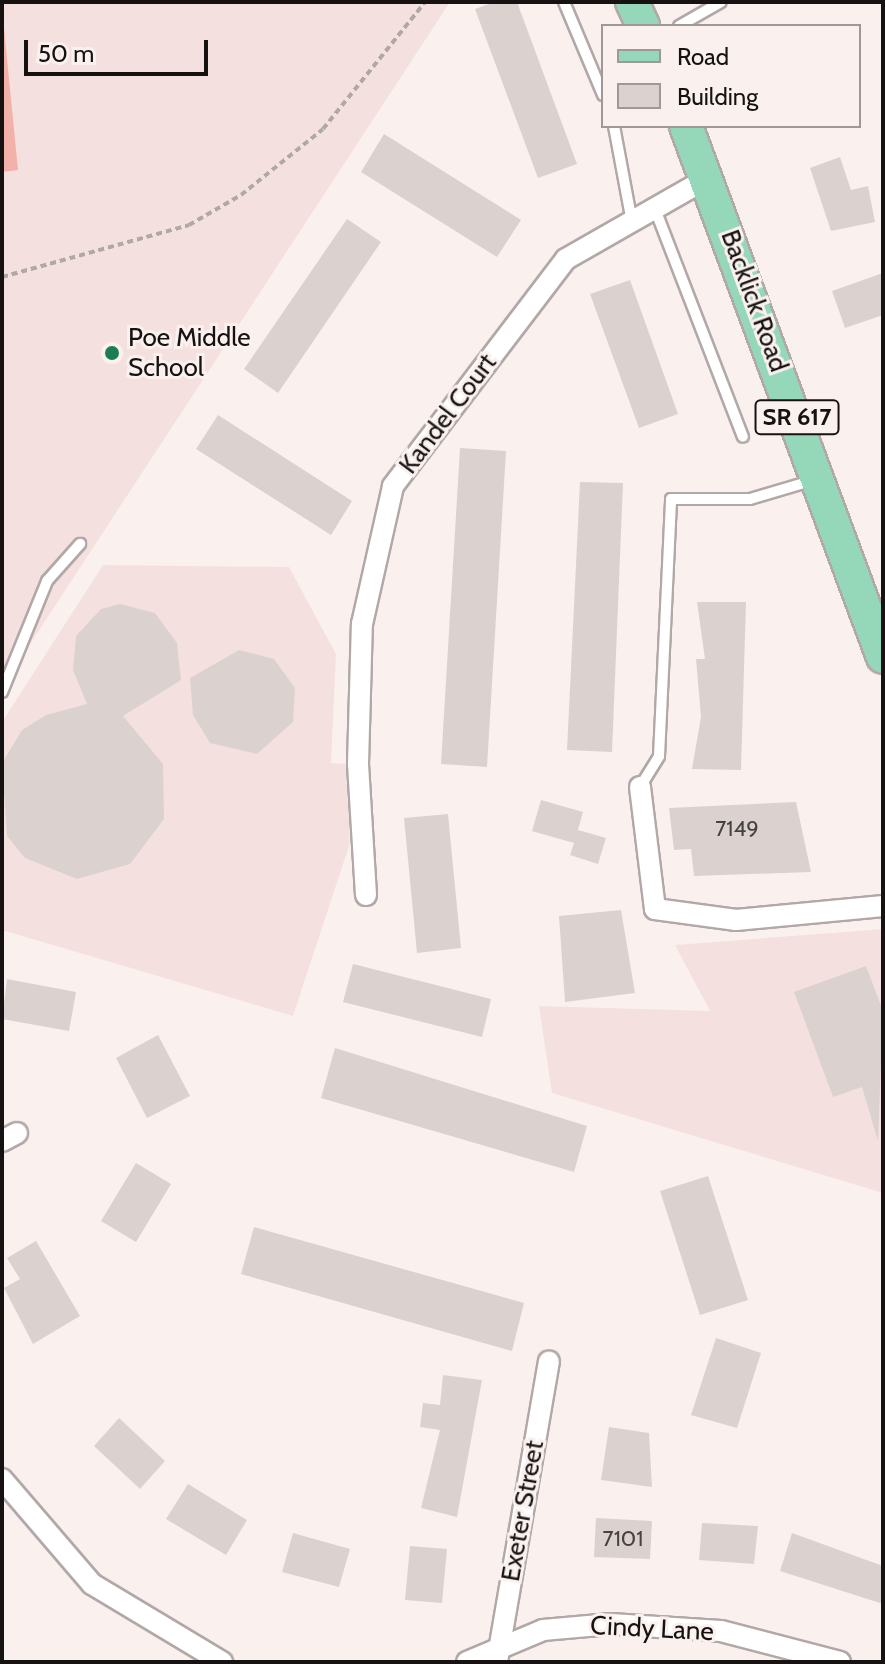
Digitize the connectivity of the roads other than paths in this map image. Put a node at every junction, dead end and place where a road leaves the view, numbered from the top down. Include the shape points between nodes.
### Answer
1 (564, 2) edge
2 (632, 2) edge
3 (721, 2) edge
4 (709, 5) edge
5 (642, 24) edge
6 (682, 24) edge
7 (601, 90) edge
8 (614, 128) edge
9 (687, 128) edge
10 (708, 178) junction
11 (655, 209) junction
12 (632, 222) junction
13 (743, 437) dead end
14 (820, 479) junction
15 (80, 544) dead end
16 (883, 657) edge
17 (2, 692) edge
18 (640, 787) joint
19 (366, 895) dead end
20 (883, 906) edge
21 (549, 1361) dead end
22 (2, 1479) edge
23 (499, 1652) edge
24 (222, 1662) edge
25 (467, 1662) edge
26 (840, 1662) edge

1 - 7 lane
2 - 5 main road
3 - 4 lane
4 - 6 lane
8 - 12 lane
9 - 10 main road, Backlick Road / SR 617
10 - 11 street, Kandel Court
10 - 14 main road, Backlick Road / SR 617
11 - 12 street, Kandel Court
11 - 13 lane
12 - 19 street, Kandel Court via 566,259 393,486 362,624 358,764
14 - 16 main road, Backlick Road / SR 617
14 - 18 lane via 750,499 671,499 659,756
15 - 17 lane via 47,581
18 - 20 street via 655,909 736,920
21 - 23 street, Exeter Street
22 - 24 street via 92,1584
23 - 25 street, Cindy Lane
23 - 26 street, Cindy Lane via 568,1625 672,1626

